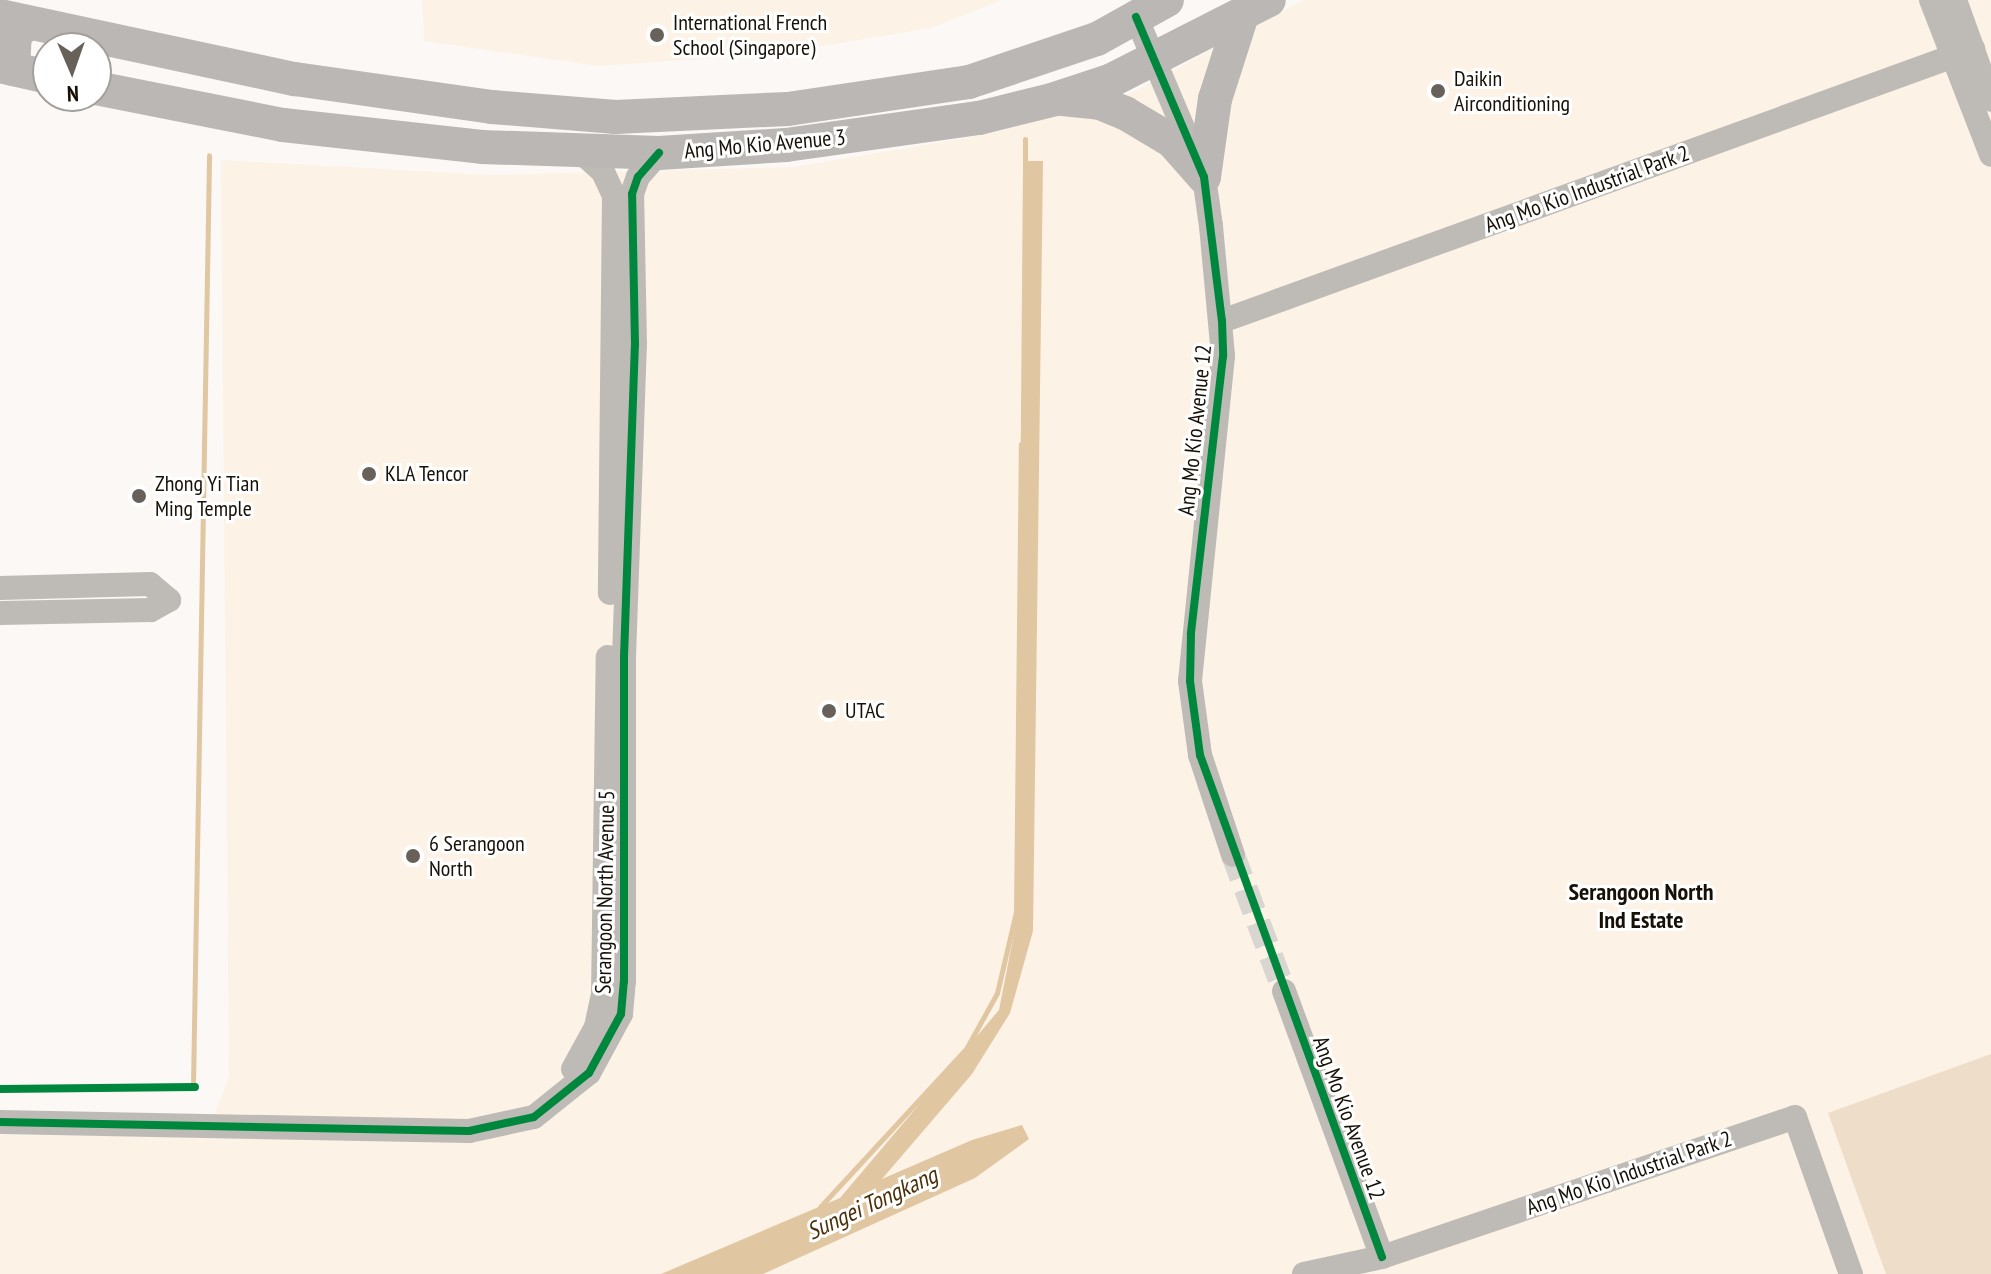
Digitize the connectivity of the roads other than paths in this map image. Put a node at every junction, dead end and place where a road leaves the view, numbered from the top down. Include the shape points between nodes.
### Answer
1 (1167, 0) edge
2 (1931, 0) edge
3 (1955, 0) edge
4 (1255, 9) edge
5 (1136, 17) junction
6 (14, 20) edge
7 (1962, 53) junction
8 (1154, 59) junction
9 (7, 67) edge
10 (32, 73) edge
11 (112, 91) edge
12 (1055, 99) junction
13 (1991, 100) edge
14 (581, 152) junction
15 (659, 153) junction
16 (1991, 155) edge
17 (1204, 177) junction
18 (1222, 321) junction
19 (118, 584) junction
20 (0, 588) edge
21 (119, 612) junction
22 (0, 613) edge
23 (1233, 855) tunnel mouth
24 (1284, 991) tunnel mouth
25 (0, 1108) edge
26 (0, 1122) edge
27 (1382, 1257) junction
28 (1304, 1274) edge
29 (1851, 1274) edge

1 - 5 highway, Ang Mo Kio Avenue 3
2 - 7 street
3 - 7 street
4 - 8 highway, Ang Mo Kio Avenue 3
4 - 17 highway via 1215,99
5 - 6 highway, Ang Mo Kio Avenue 3 via 1097,39 969,82 788,109 616,117 492,107 295,79
5 - 8 street, Ang Mo Kio Avenue 12
6 - 9 highway
7 - 13 street
7 - 16 street
7 - 18 street, Ang Mo Kio Industrial Park 2
8 - 12 highway, Ang Mo Kio Avenue 3
8 - 17 street, Ang Mo Kio Avenue 12
9 - 10 highway
11 - 14 highway, Ang Mo Kio Avenue 3 via 283,125
12 - 15 highway, Ang Mo Kio Avenue 3 via 979,118 845,137
12 - 17 highway via 1100,103 1125,113 1172,141
14 - 15 highway, Ang Mo Kio Avenue 3
14 - 25 street, Serangoon North Avenue 5 via 610,182 614,226 603,995 580,1062 560,1083 528,1102 472,1117
15 - 26 street, Serangoon North Avenue 5 via 638,177 632,194 635,345 625,643 624,981 616,1026 589,1073 534,1117 469,1131
17 - 18 street, Ang Mo Kio Avenue 12
18 - 23 street, Ang Mo Kio Avenue 12 via 1223,356 1190,681 1200,755
19 - 20 street
19 - 21 street
19 - 21 street via 150,584 169,600 151,610
21 - 22 street
24 - 27 street, Ang Mo Kio Avenue 12
27 - 28 street, Ang Mo Kio Industrial Park 2
27 - 29 street, Ang Mo Kio Industrial Park 2 via 1795,1117

